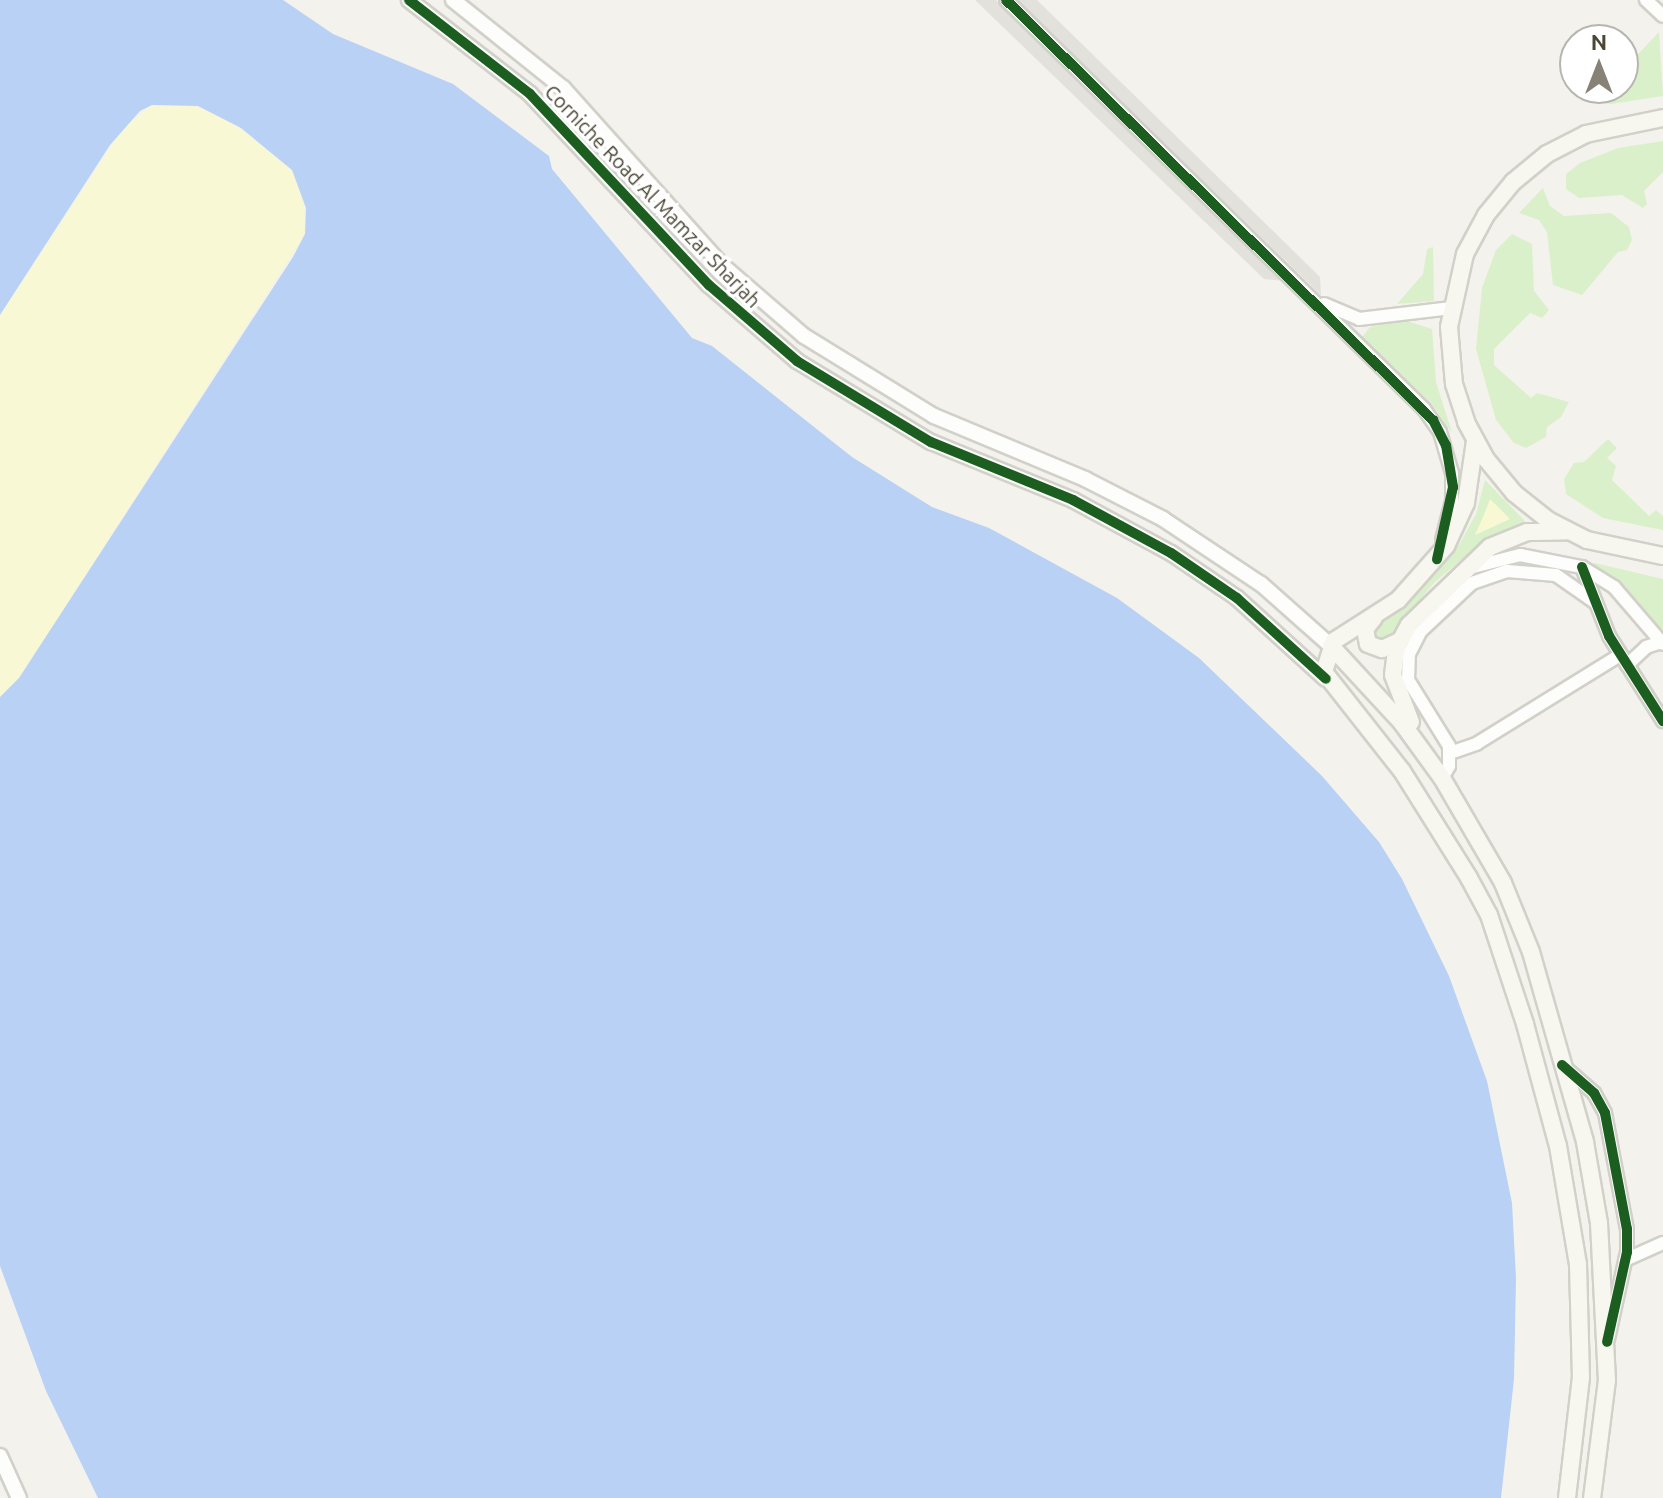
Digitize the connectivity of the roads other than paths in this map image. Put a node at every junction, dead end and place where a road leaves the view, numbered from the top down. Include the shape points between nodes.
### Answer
1 (409, 0) edge
2 (453, 0) edge
3 (1006, 0) edge
4 (1646, 0) edge
5 (1663, 16) edge
6 (1663, 118) edge
7 (1301, 289) junction
8 (1451, 308) junction
9 (1475, 441) junction
10 (1567, 531) junction
11 (1662, 557) edge
12 (1437, 559) junction
13 (1582, 567) junction
14 (1460, 574) junction
15 (1596, 603) junction
16 (1375, 617) junction
17 (1399, 641) junction
18 (1662, 643) edge
19 (1331, 646) junction
20 (1624, 660) junction
21 (1326, 679) junction
22 (1663, 721) edge
23 (1450, 753) junction
24 (1425, 754) junction
25 (1402, 771) junction
26 (1442, 778) junction
27 (1562, 1065) junction
28 (1627, 1229) junction
29 (1661, 1243) edge
30 (1625, 1260) junction
31 (1607, 1342) junction
32 (0, 1456) edge
33 (19, 1498) edge
34 (1567, 1498) edge
35 (1592, 1498) edge

1 - 21 street, Corniche Road Al Mamzar Sharjah via 530,94 709,285 797,361 931,442 1073,500 1161,546 1237,598
2 - 19 street, Corniche Road Al Mamzar Sharjah via 563,88 722,265 804,336 934,416 1085,479 1175,526 1261,584
3 - 7 street
4 - 5 street
6 - 8 main road via 1586,134 1521,174 1475,234
7 - 8 street via 1334,311 1359,319
7 - 12 street via 1424,409 1440,432 1453,487
8 - 9 main road via 1452,375
9 - 10 main road via 1514,493
9 - 12 main road via 1466,503
10 - 11 main road via 1608,548
10 - 14 main road via 1514,536 1479,555
12 - 16 main road
13 - 14 street via 1520,555
13 - 15 street
13 - 18 street via 1614,587
14 - 17 main road
15 - 20 street
15 - 23 street via 1556,575 1507,571 1472,583 1426,626 1409,654 1408,680
16 - 17 main road via 1365,629 1368,644 1382,649
16 - 19 main road
17 - 24 main road via 1394,684
18 - 20 street
19 - 21 main road
19 - 24 main road, Corniche Road Al Mamzar Sharjah
20 - 22 street
20 - 23 street via 1476,744
21 - 25 main road, Corniche Road Al Mamzar Sharjah
23 - 26 street
24 - 25 main road
24 - 26 main road, Corniche Road Al Mamzar Sharjah
25 - 34 main road, Corniche Road Al Mamzar Sharjah via 1489,915 1558,1146 1582,1316 1579,1413
26 - 27 main road, Corniche Road Al Mamzar Sharjah via 1519,918
27 - 28 street via 1594,1093 1605,1113
27 - 31 main road, Corniche Road Al Mamzar Sharjah via 1595,1196
28 - 29 street
28 - 30 street
29 - 30 street
30 - 31 street
31 - 35 main road, Corniche Road Al Mamzar Sharjah via 1604,1418
32 - 33 street

